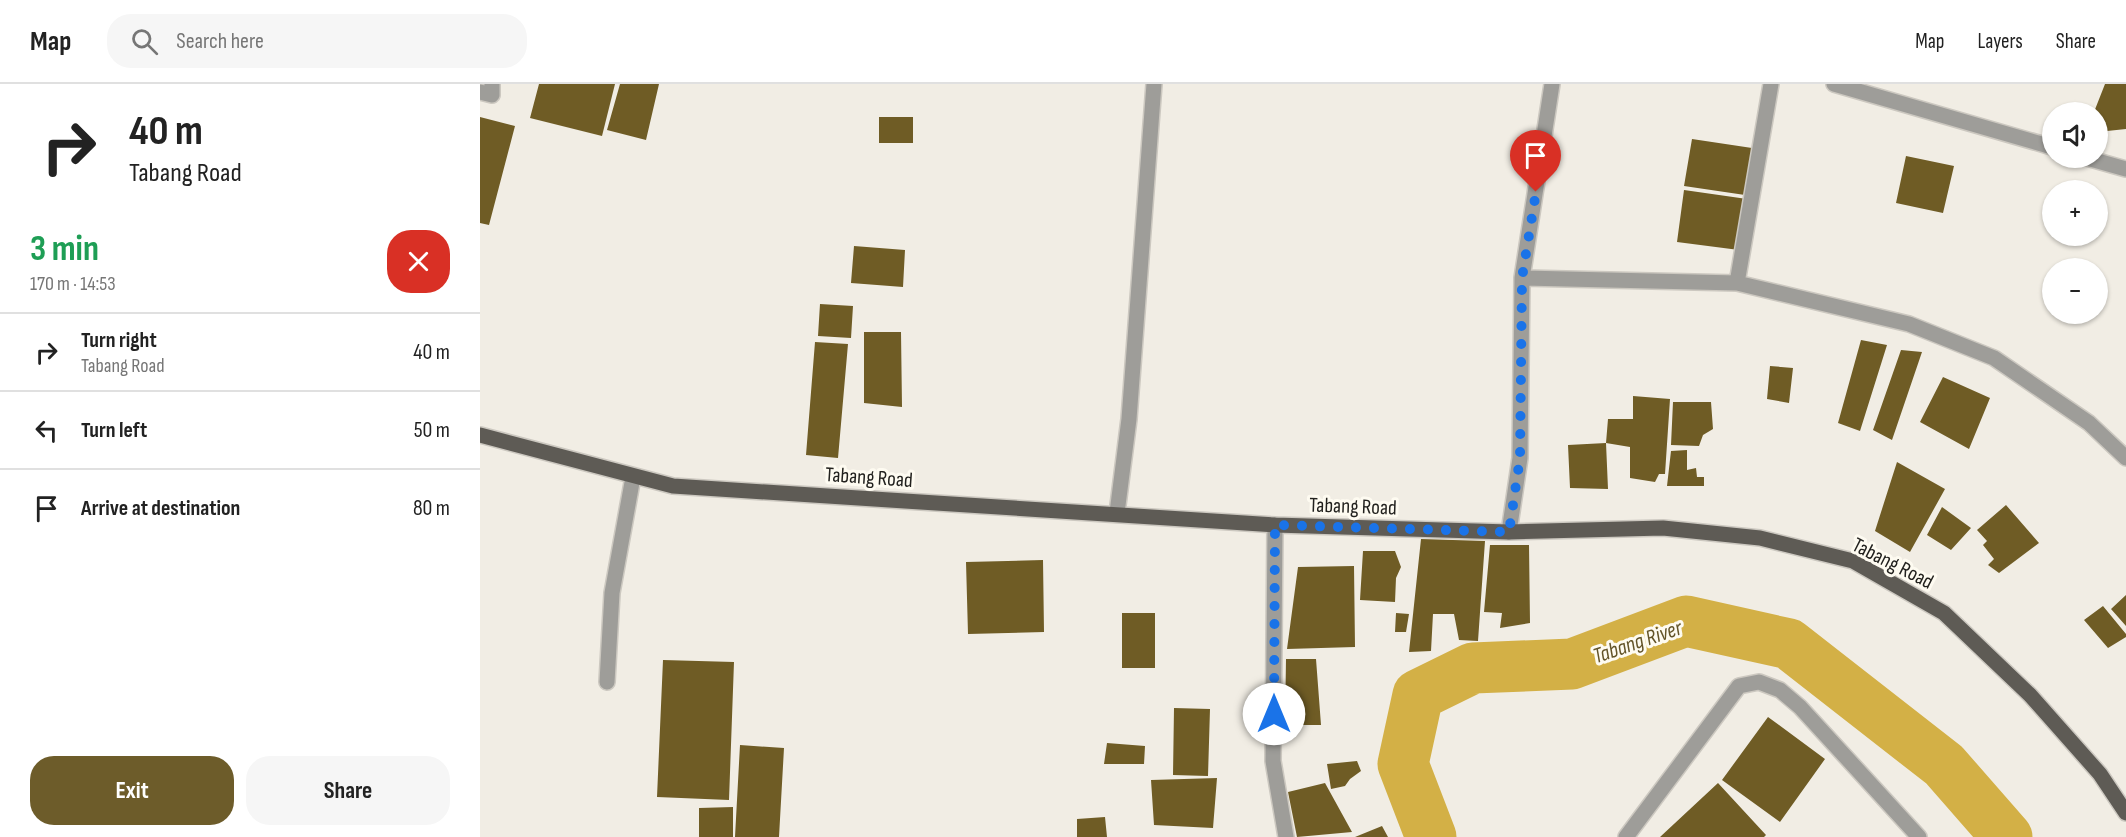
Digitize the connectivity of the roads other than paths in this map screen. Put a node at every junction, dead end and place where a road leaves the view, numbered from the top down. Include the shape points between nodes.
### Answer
1 (492, 84) edge
2 (1154, 84) edge
3 (1552, 84) edge
4 (1771, 84) edge
5 (1834, 84) edge
6 (480, 92) edge
7 (2042, 144) edge
8 (2108, 164) edge
9 (2126, 169) edge
10 (1522, 278) junction
11 (1737, 283) junction
12 (480, 435) edge
13 (2126, 458) edge
14 (633, 477) junction
15 (1117, 513) junction
16 (1275, 525) junction
17 (1509, 532) junction
18 (607, 682) dead end
19 (2126, 813) edge
20 (1286, 837) edge
21 (1626, 837) edge
22 (1919, 837) edge

1 - 6 street via 492,95
2 - 15 street via 1129,419
3 - 10 street
4 - 11 street
5 - 7 street
8 - 9 street
10 - 11 street
10 - 17 street via 1520,458
11 - 13 street via 1909,324 1994,358 2089,423
12 - 14 main road, Tabang Road
14 - 15 main road, Tabang Road via 674,486
14 - 18 street via 612,593
15 - 16 main road, Tabang Road
16 - 17 main road, Tabang Road
16 - 20 street via 1273,761
17 - 19 main road, Tabang Road via 1664,528 1760,538 1853,561 1944,613 2030,695 2100,774
21 - 22 street via 1739,686 1758,682 1780,690 1800,707

